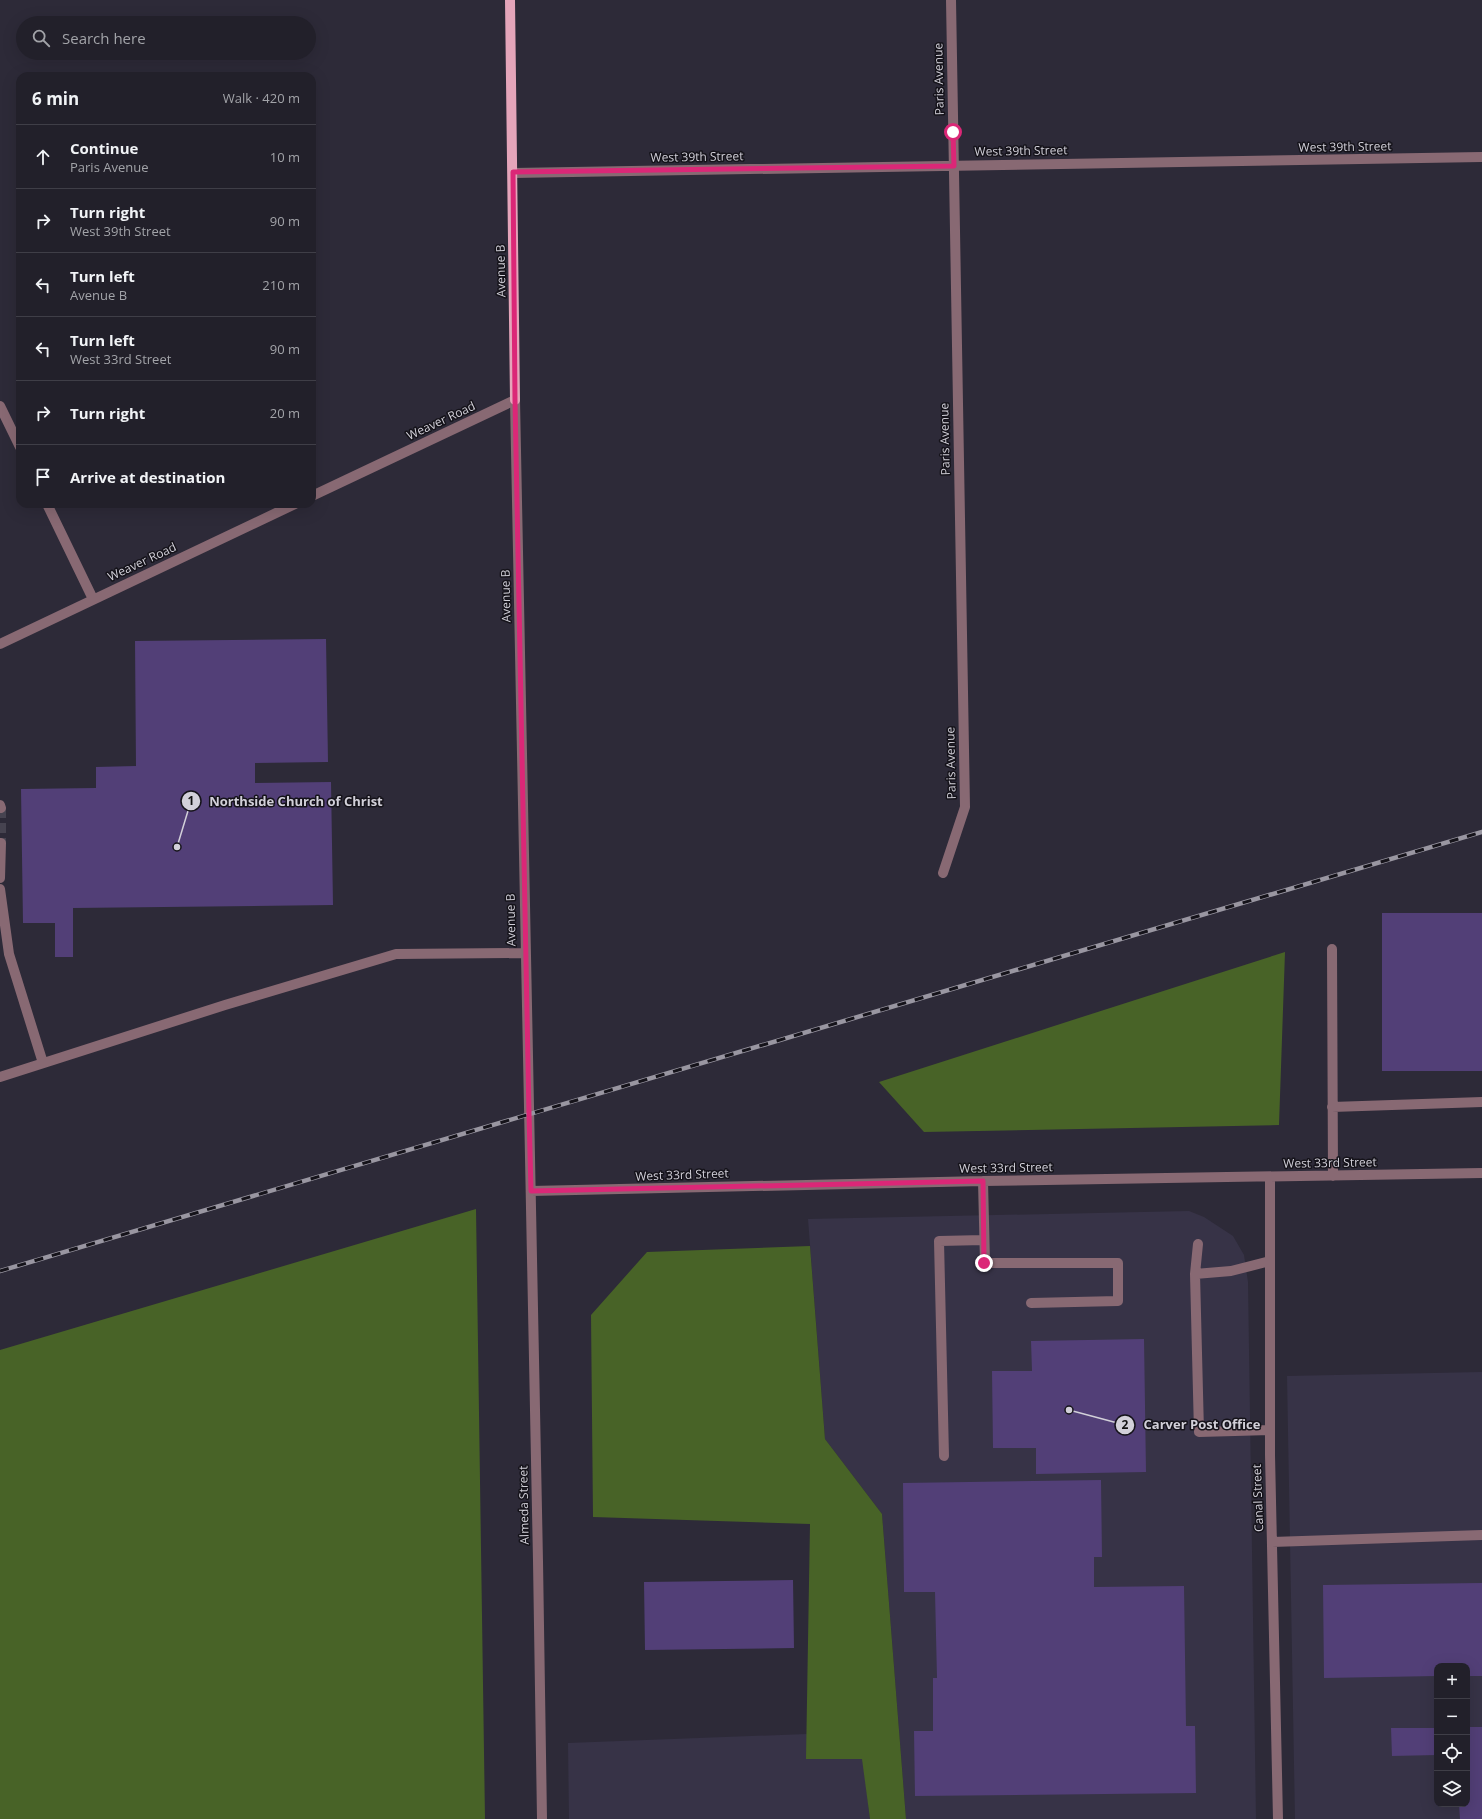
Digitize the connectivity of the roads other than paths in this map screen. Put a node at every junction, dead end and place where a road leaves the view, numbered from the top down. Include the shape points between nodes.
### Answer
1 (510, 0) edge
2 (951, 0) edge
3 (1482, 157) edge
4 (954, 166) junction
5 (513, 172) junction
6 (515, 400) junction
7 (0, 406) edge
8 (16, 439) edge
9 (316, 494) edge
10 (50, 508) edge
11 (286, 508) edge
12 (93, 599) junction
13 (0, 644) edge
14 (1, 842) dead end
15 (943, 873) dead end
16 (0, 878) edge
17 (0, 889) edge
18 (1332, 949) dead end
19 (525, 953) junction
20 (43, 1063) junction
21 (0, 1077) edge
22 (1482, 1102) edge
23 (1332, 1107) junction
24 (1482, 1173) edge
25 (1333, 1176) junction
26 (1270, 1177) junction
27 (983, 1181) junction
28 (531, 1191) junction
29 (984, 1240) junction
30 (1198, 1244) dead end
31 (1270, 1261) junction
32 (1196, 1274) junction
33 (1031, 1303) dead end
34 (1270, 1430) junction
35 (944, 1456) dead end
36 (1482, 1536) edge
37 (1272, 1542) junction
38 (542, 1819) edge
39 (1278, 1819) edge

1 - 5 main road, Avenue B
2 - 4 street, Paris Avenue
3 - 4 street, West 39th Street
4 - 5 street, West 39th Street
4 - 15 street, Paris Avenue via 965,807
5 - 6 main road, Avenue B
6 - 9 street, Weaver Road
6 - 19 street, Avenue B
7 - 8 street
10 - 12 street
11 - 12 street, Weaver Road
12 - 13 street, Weaver Road
14 - 16 street
17 - 20 street via 8,954
18 - 23 street
19 - 20 street via 396,954 225,1004
19 - 28 street, Avenue B
20 - 21 street
22 - 23 street
23 - 25 street
24 - 25 street, West 33rd Street
25 - 26 street, West 33rd Street
26 - 27 street, West 33rd Street
26 - 31 street, Canal Street
27 - 28 street, West 33rd Street
27 - 29 street
28 - 38 street, Almeda Street
29 - 33 street via 984,1263 1118,1263 1118,1301
29 - 35 street via 939,1241
30 - 32 street
31 - 32 street via 1231,1271
31 - 34 street, Canal Street
32 - 34 street via 1199,1432
34 - 37 street, Canal Street
36 - 37 street
37 - 39 street, Canal Street

